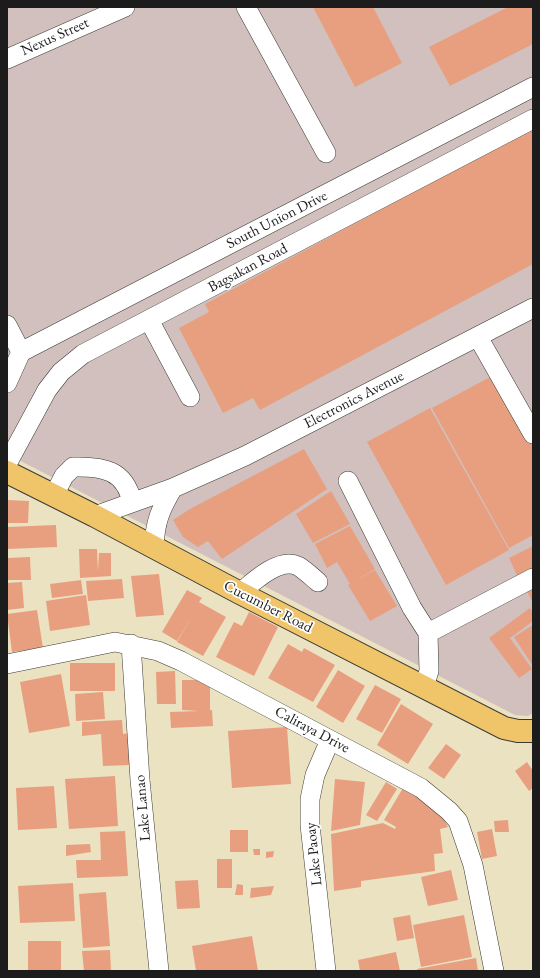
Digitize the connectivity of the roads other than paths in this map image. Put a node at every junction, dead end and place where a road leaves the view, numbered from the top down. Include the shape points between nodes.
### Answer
1 (125, 7) edge
2 (246, 7) edge
3 (100, 12) edge
4 (7, 59) edge
5 (533, 87) edge
6 (533, 119) edge
7 (326, 153) dead end
8 (533, 308) edge
9 (149, 320) junction
10 (7, 325) edge
11 (478, 338) junction
12 (21, 352) junction
13 (7, 383) edge
14 (190, 397) dead end
15 (533, 434) edge
16 (7, 464) edge
17 (7, 472) edge
18 (348, 481) dead end
19 (172, 488) junction
20 (54, 495) junction
21 (132, 502) junction
22 (96, 516) junction
23 (154, 547) junction
24 (533, 578) edge
25 (318, 582) dead end
26 (240, 593) junction
27 (428, 633) junction
28 (131, 644) junction
29 (7, 664) edge
30 (424, 687) junction
31 (533, 731) edge
32 (330, 740) junction
33 (159, 971) edge
34 (326, 971) edge
35 (494, 971) edge

1 - 3 street, Nexus Street
2 - 7 street
3 - 4 street, Nexus Street
5 - 12 street, South Union Drive
6 - 9 street, Bagsakan Road
8 - 11 street, Electronics Avenue
9 - 14 street
9 - 16 street, Bagsakan Road via 83,354 61,372 36,408
10 - 12 street
11 - 15 street
11 - 19 street, Electronics Avenue via 245,456
12 - 13 street
17 - 20 main road, Cucumber Road
18 - 27 street via 412,608
19 - 21 street, Electronics Avenue
19 - 23 street via 155,526
20 - 21 street via 64,476 73,467 93,466 119,475 129,490
20 - 22 main road, Cucumber Road
21 - 22 street, Electronics Avenue
22 - 23 main road, Cucumber Road
23 - 26 main road, Cucumber Road
24 - 27 street
25 - 26 street via 297,566 283,565 269,570
26 - 30 main road, Cucumber Road
27 - 30 street via 429,671
28 - 29 street, Caliraya Drive via 115,642
28 - 32 street, Caliraya Drive via 158,651 181,661
28 - 33 street, Lake Lanao via 141,788
30 - 31 main road, Cucumber Road via 504,728
32 - 34 street, Lake Paoay via 315,775 310,798 310,825
32 - 35 street, Caliraya Drive via 421,788 449,810 458,821 473,865

